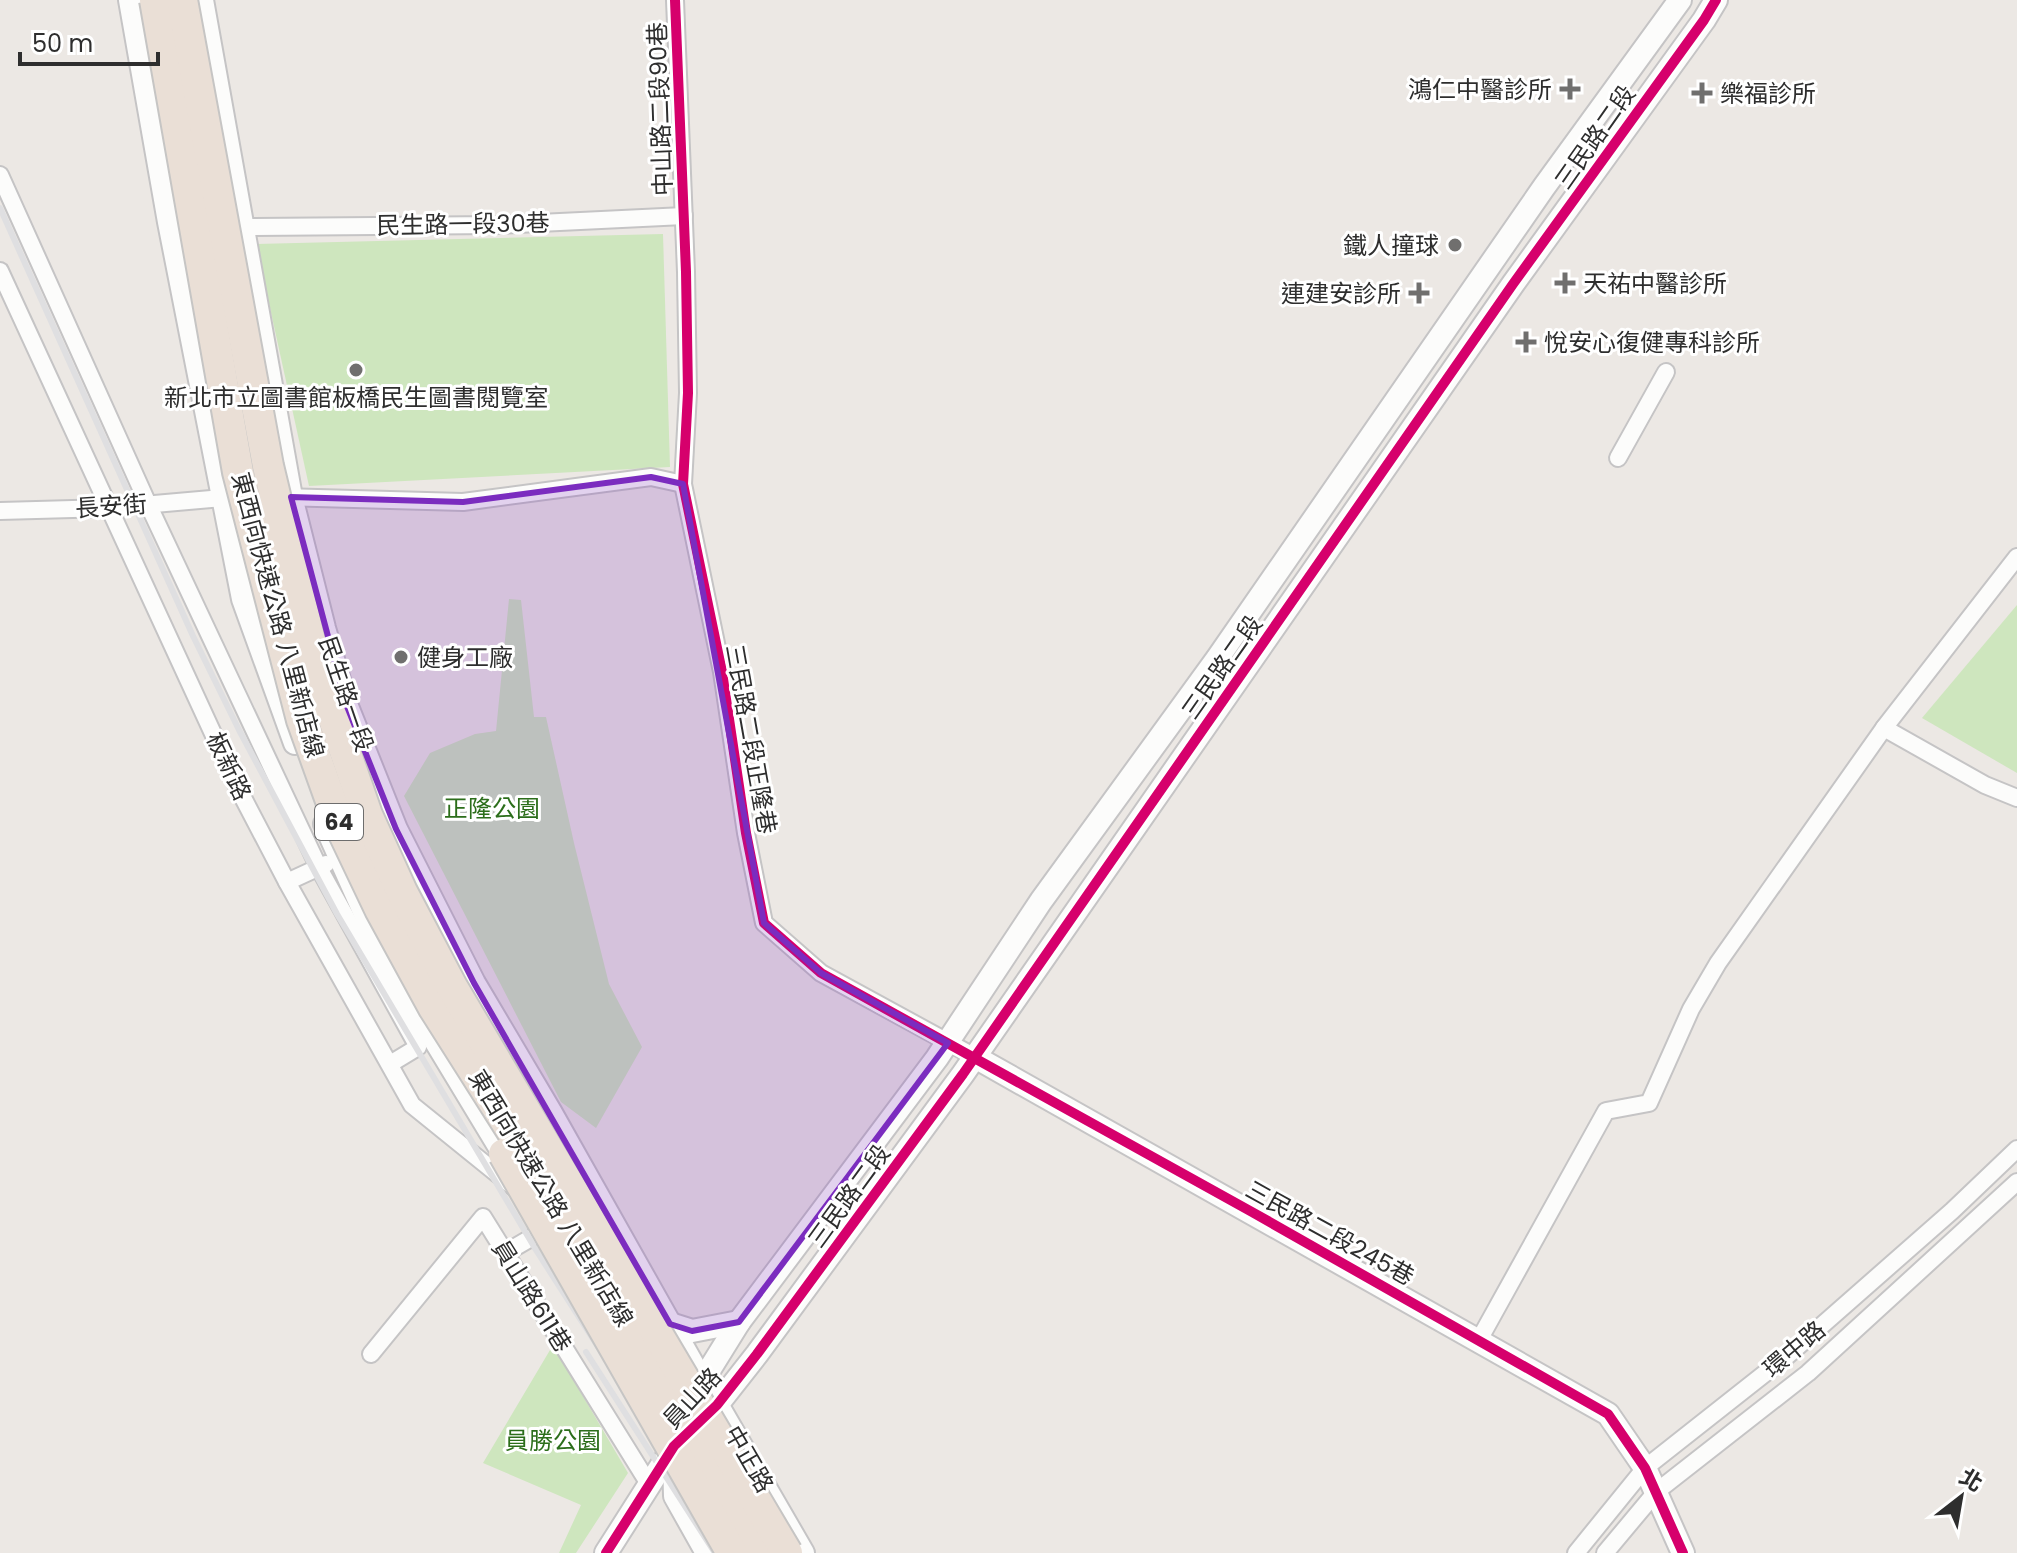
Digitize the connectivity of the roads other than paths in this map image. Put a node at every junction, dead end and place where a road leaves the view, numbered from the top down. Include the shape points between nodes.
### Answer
1 (130, 0) edge
2 (155, 0) edge
3 (182, 0) edge
4 (202, 0) edge
5 (675, 0) edge
6 (1680, 0) edge
7 (1716, 0) edge
8 (0, 175) edge
9 (684, 216) junction
10 (242, 227) junction
11 (0, 271) edge
12 (1666, 372) dead end
13 (1618, 458) dead end
14 (683, 484) junction
15 (222, 497) junction
16 (291, 497) junction
17 (148, 504) junction
18 (109, 508) junction
19 (0, 511) edge
20 (2014, 561) edge
21 (1884, 728) junction
22 (2017, 798) edge
23 (396, 829) junction
24 (329, 863) junction
25 (287, 882) junction
26 (434, 1008) junction
27 (948, 1043) junction
28 (975, 1057) junction
29 (390, 1064) junction
30 (2017, 1149) edge
31 (2017, 1182) edge
32 (536, 1206) junction
33 (548, 1228) junction
34 (505, 1253) junction
35 (739, 1322) junction
36 (670, 1324) junction
37 (1479, 1340) junction
38 (1800, 1345) junction
39 (371, 1354) dead end
40 (757, 1354) joint
41 (1821, 1361) junction
42 (703, 1380) junction
43 (717, 1405) junction
44 (674, 1446) junction
45 (1645, 1468) junction
46 (649, 1484) junction
47 (1656, 1492) junction
48 (606, 1553) edge
49 (707, 1553) edge
50 (732, 1553) edge
51 (762, 1553) edge
52 (787, 1553) edge
53 (803, 1553) edge
54 (1576, 1553) edge
55 (1605, 1553) edge
56 (1683, 1553) edge

1 - 15 street
2 - 26 highway, 東西向快速公路 八里新店線 / 64, bridge via 238,472 302,720 339,823
3 - 52 highway, 東西向快速公路 八里新店線 / 64, bridge via 268,466 317,670 367,815 452,987
4 - 10 street, 民生路一段
5 - 9 street, 中山路二段90巷
6 - 27 street, 三民路二段 via 1041,901
7 - 28 street, 三民路二段
8 - 17 street, 板新路
9 - 10 street, 民生路一段30巷 via 497,225
9 - 14 street, 三民路二段正隆巷 via 688,393
10 - 16 street, 民生路一段
11 - 18 street, 板新路
12 - 13 street
14 - 16 street via 651,477 463,502
14 - 27 street, 三民路二段正隆巷 via 722,672 764,923 821,973
15 - 16 street, 長安街
15 - 17 street, 長安街
15 - 24 street via 243,599
16 - 23 street, 民生路一段 via 346,704
17 - 18 street, 長安街
17 - 24 street, 板新路
18 - 19 street, 長安街
18 - 25 street, 板新路
20 - 21 street
21 - 22 street
21 - 37 street via 1718,963 1649,1103 1606,1111
23 - 24 street
23 - 36 street, 民生路一段 via 474,983
24 - 25 street
24 - 29 street, 板新路 via 418,1047
24 - 32 street
25 - 29 street, 板新路
26 - 50 highway, bridge via 503,1152
26 - 51 highway, 東西向快速公路 八里新店線 / 64, bridge via 540,1175
27 - 28 street, 三民路二段正隆巷
27 - 35 street, 三民路二段
28 - 37 street, 三民路二段245巷
28 - 40 street, 三民路二段
29 - 32 street, 板新路 via 412,1105
30 - 38 street, 環中路
31 - 41 street, 環中路
32 - 33 street
33 - 34 street
33 - 44 street
34 - 39 street, 員山路611巷 via 483,1217
34 - 46 street, 員山路611巷
35 - 36 street via 692,1331
35 - 42 street, 三民路二段
36 - 42 street, 中正路
37 - 45 street, 三民路二段245巷 via 1608,1414
38 - 41 street
38 - 45 street, 環中路
40 - 43 street, 員山路
41 - 47 street, 環中路
42 - 43 street, 中正路
42 - 44 street, 三民路二段
43 - 44 street, 員山路
43 - 53 street, 中正路
44 - 46 street, 員山路
44 - 49 street via 675,1496
44 - 51 street, 中正路 via 713,1464
45 - 47 street, 三民路二段245巷
45 - 54 street, 環中路
46 - 48 street, 員山路
47 - 55 street, 環中路
47 - 56 street, 三民路二段245巷

